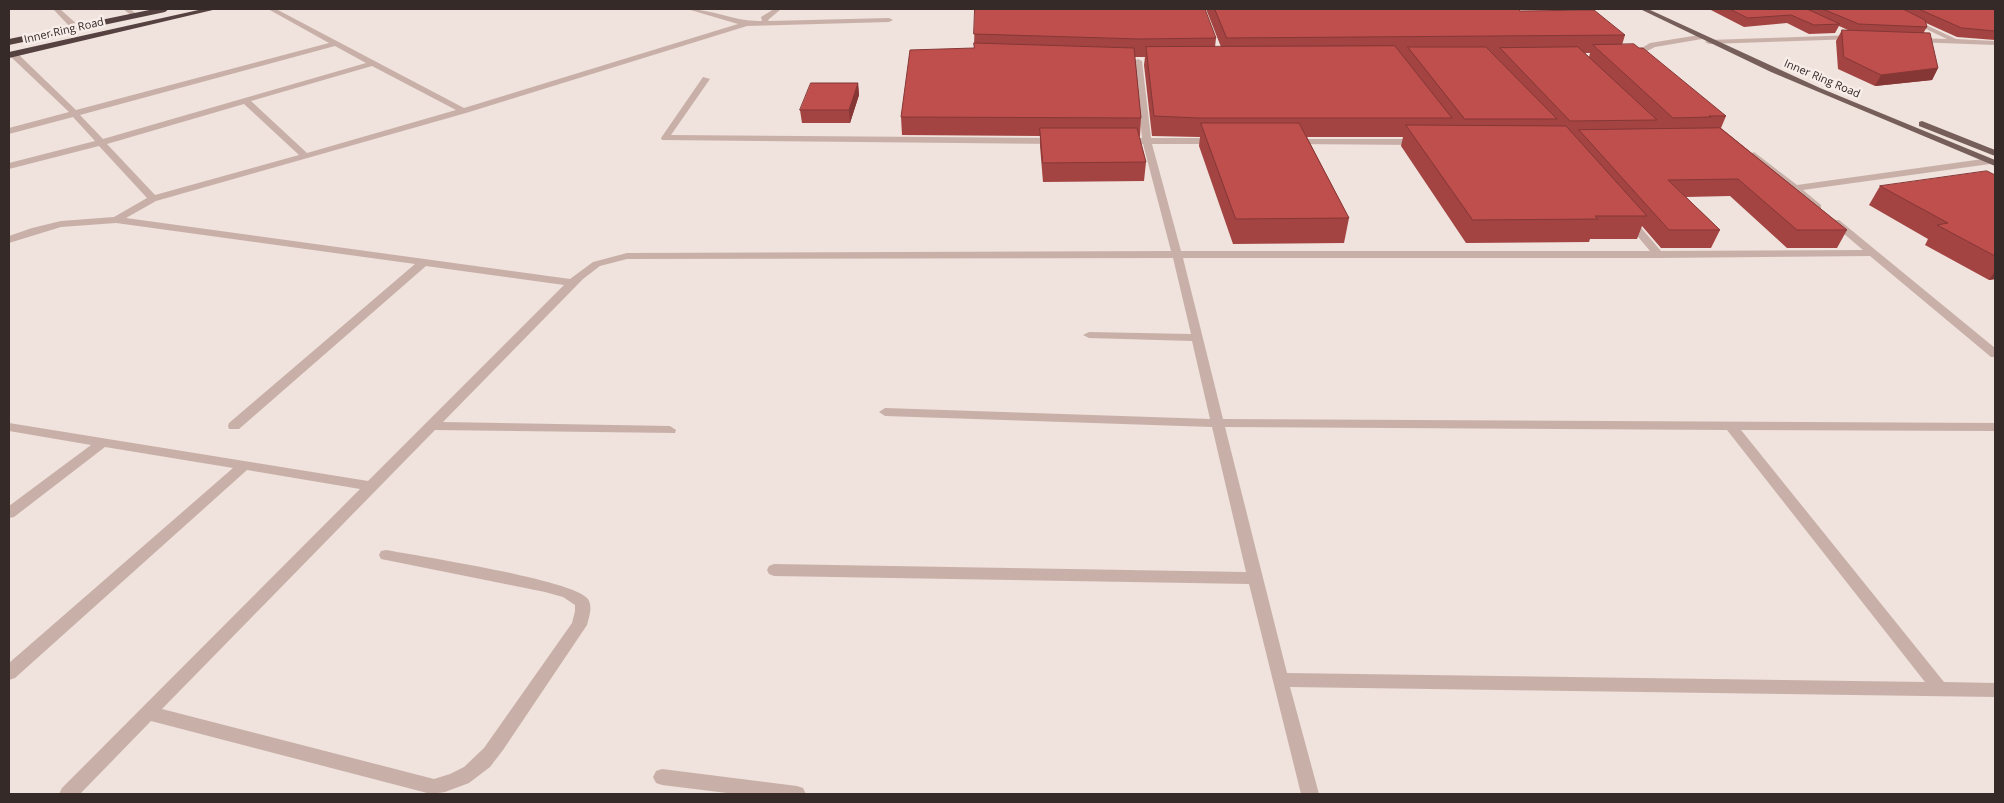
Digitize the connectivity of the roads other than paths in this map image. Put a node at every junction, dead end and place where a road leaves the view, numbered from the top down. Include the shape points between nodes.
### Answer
1 (56, 9) edge
2 (126, 9) edge
3 (165, 9) edge
4 (213, 9) edge
5 (271, 9) edge
6 (690, 9) edge
7 (778, 9) edge
8 (1643, 9) edge
9 (1659, 9) edge
10 (1887, 9) edge
11 (134, 15) junction
12 (889, 20) dead end
13 (766, 22) junction
14 (746, 24) junction
15 (76, 28) junction
16 (1836, 29) edge
17 (1699, 37) junction
18 (1854, 37) junction
19 (1863, 38) edge
20 (1912, 40) edge
21 (9, 42) edge
22 (1709, 42) junction
23 (1723, 42) junction
24 (1960, 42) junction
25 (338, 43) junction
26 (1995, 43) edge
27 (11, 55) edge
28 (1634, 59) edge
29 (1138, 61) edge
30 (374, 63) junction
31 (706, 79) dead end
32 (245, 100) junction
33 (463, 111) junction
34 (75, 114) junction
35 (9, 131) edge
36 (1068, 141) edge
37 (1117, 141) edge
38 (1147, 141) junction
39 (1227, 142) edge
40 (1287, 142) edge
41 (1427, 142) edge
42 (100, 143) junction
43 (1749, 151) edge
44 (306, 157) junction
45 (1993, 159) edge
46 (9, 166) edge
47 (1795, 188) junction
48 (153, 199) junction
49 (1623, 213) edge
50 (116, 220) junction
51 (9, 240) edge
52 (1872, 253) junction
53 (1176, 254) junction
54 (1660, 255) junction
55 (424, 262) junction
56 (572, 283) junction
57 (1088, 335) dead end
58 (1197, 338) junction
59 (1995, 354) edge
60 (884, 412) dead end
61 (1217, 423) junction
62 (234, 426) dead end
63 (430, 426) junction
64 (1731, 426) junction
65 (9, 427) edge
66 (1995, 427) edge
67 (670, 430) dead end
68 (103, 442) junction
69 (244, 466) junction
70 (371, 486) junction
71 (9, 513) edge
72 (386, 555) dead end
73 (774, 570) dead end
74 (1255, 578) junction
75 (9, 673) edge
76 (1280, 680) junction
77 (1940, 690) junction
78 (1995, 690) edge
79 (148, 713) junction
80 (662, 777) dead end
81 (68, 794) edge
82 (797, 794) edge
83 (1310, 794) edge

1 - 15 street
2 - 11 street
3 - 11 highway, Inner Ring Road
4 - 27 highway, Inner Ring Road
5 - 25 street
6 - 14 street
7 - 13 street via 764,19
8 - 17 main road, Inner Ring Road
9 - 23 main road, Inner Ring Road
10 - 24 street
11 - 15 highway, Inner Ring Road
12 - 13 street
13 - 14 street
14 - 33 street
15 - 21 highway, Inner Ring Road
16 - 18 street
17 - 22 main road, Inner Ring Road
17 - 28 street via 1653,45
18 - 19 street
18 - 23 street
20 - 24 street
22 - 23 street
22 - 45 main road, Inner Ring Road via 1793,80
23 - 45 main road, Inner Ring Road
24 - 26 street
25 - 30 street
25 - 34 street
27 - 34 street
29 - 38 street
30 - 32 street
30 - 33 street
31 - 36 street via 665,138
32 - 42 street
32 - 44 street
33 - 44 street
34 - 35 street
34 - 42 street
37 - 38 street
38 - 39 street
38 - 53 street
40 - 41 street
42 - 46 street
42 - 48 street
43 - 47 street
44 - 48 street
45 - 47 street
47 - 52 street
48 - 50 street
49 - 54 street
50 - 51 street via 76,220 53,224
50 - 55 street
52 - 54 street
52 - 59 street
53 - 54 street
53 - 56 street via 627,256 603,260
53 - 58 street
55 - 56 street
55 - 62 street
56 - 63 street
57 - 58 street
58 - 61 street
60 - 61 street
61 - 64 street
61 - 74 street
63 - 67 street
63 - 70 street
64 - 66 street
64 - 77 street
65 - 68 street
68 - 69 street
68 - 71 street
69 - 70 street
69 - 75 street
70 - 79 street
72 - 79 street via 545,586 568,592 582,602 579,625 497,745 469,775 434,787
73 - 74 street
74 - 76 street
76 - 77 street
76 - 83 street
77 - 78 street
79 - 81 street
80 - 82 street

